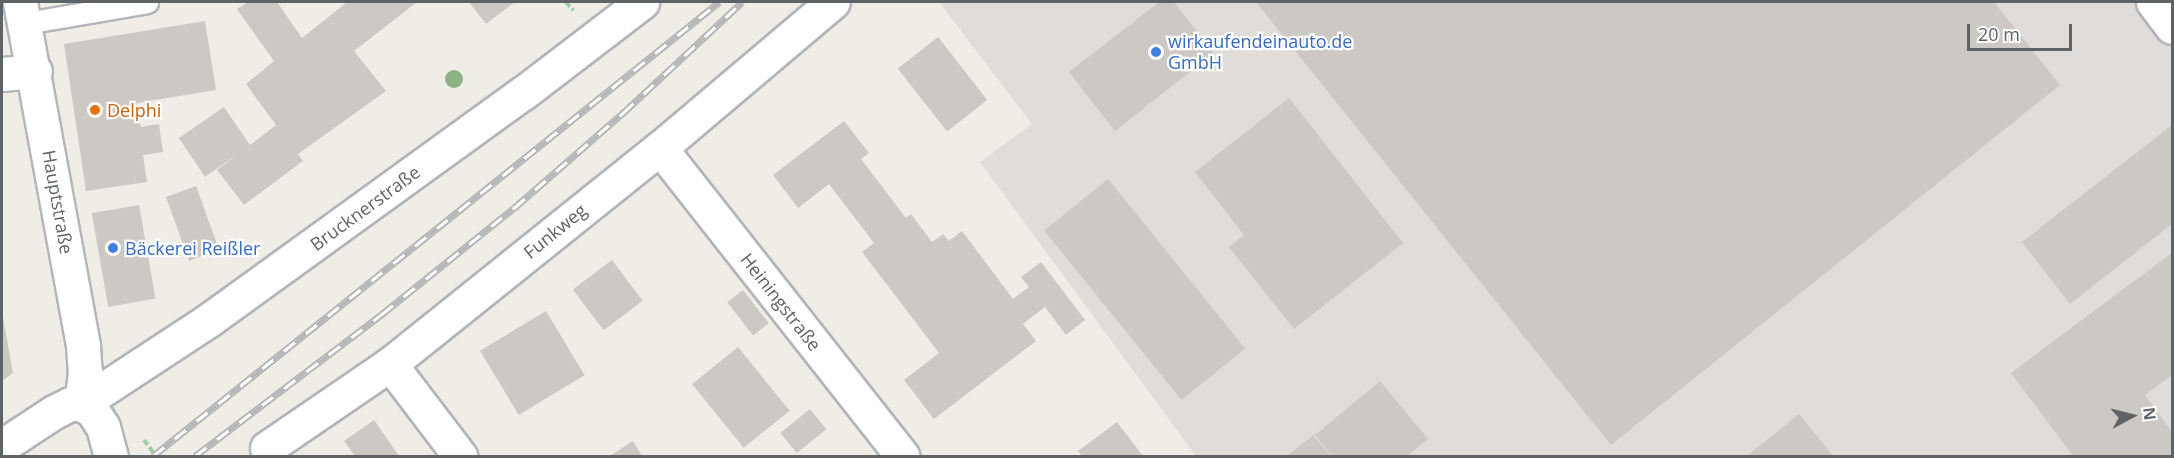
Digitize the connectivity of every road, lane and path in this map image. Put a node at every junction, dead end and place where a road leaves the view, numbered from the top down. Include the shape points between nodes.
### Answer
1 (147, 2) edge
2 (642, 2) edge
3 (833, 2) edge
4 (2153, 2) edge
5 (23, 12) edge
6 (2172, 27) edge
7 (35, 71) junction
8 (2, 74) edge
9 (660, 148) junction
10 (390, 364) junction
11 (81, 404) junction
12 (2, 446) edge
13 (267, 448) dead end
14 (111, 456) edge
15 (460, 456) edge
16 (902, 456) edge

1 - 5 lane
2 - 11 street, Brucknerstraße via 209,320
3 - 9 street, Funkweg
4 - 6 street
5 - 7 street, Hauptstraße
7 - 8 street
7 - 11 street, Hauptstraße via 84,346
9 - 10 street, Funkweg
9 - 16 street, Heiningstraße
10 - 13 street, Funkweg
10 - 15 street
11 - 12 street, Brucknerstraße via 70,404 54,412
11 - 14 street via 92,410 104,427

